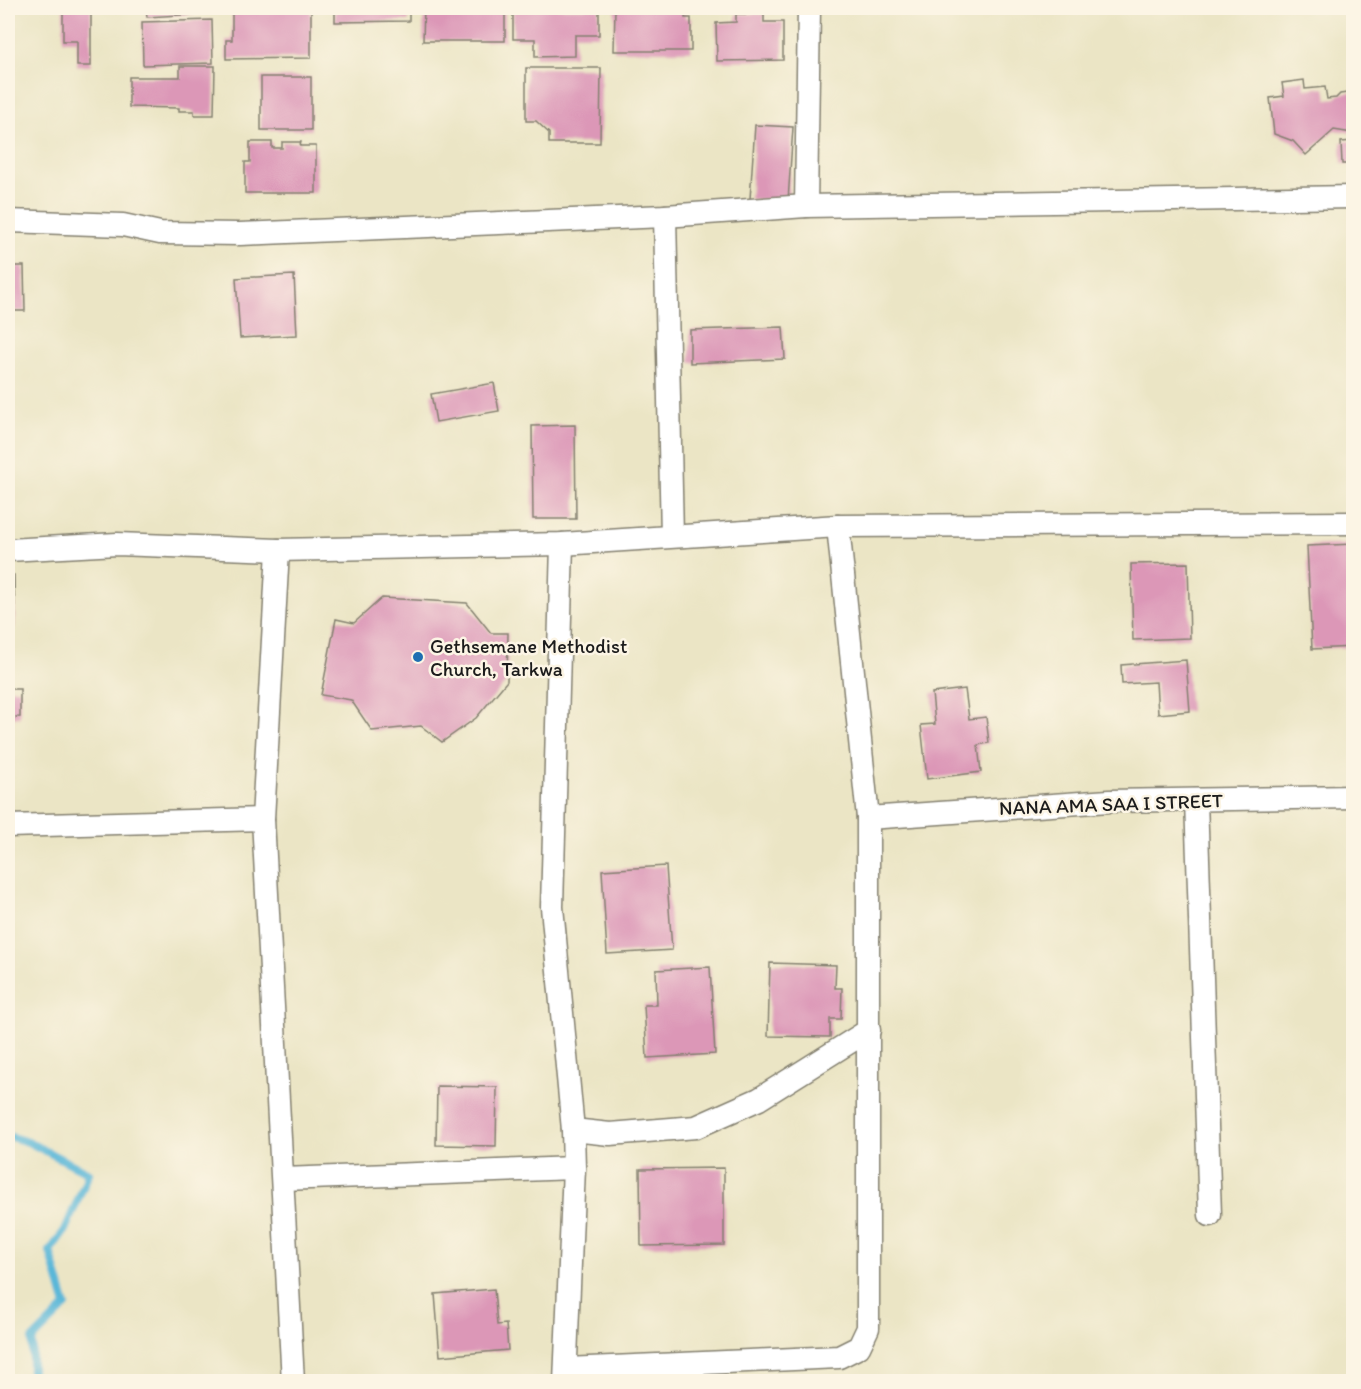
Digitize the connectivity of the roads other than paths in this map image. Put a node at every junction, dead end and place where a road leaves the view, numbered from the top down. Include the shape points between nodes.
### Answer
1 (809, 8) edge
2 (1353, 197) edge
3 (806, 206) junction
4 (664, 216) junction
5 (8, 221) edge
6 (1353, 523) edge
7 (838, 526) junction
8 (672, 536) junction
9 (562, 544) junction
10 (8, 550) edge
11 (278, 550) junction
12 (1353, 797) edge
13 (1196, 800) junction
14 (868, 818) junction
15 (263, 819) junction
16 (8, 826) edge
17 (869, 1030) junction
18 (573, 1130) junction
19 (574, 1168) junction
20 (283, 1179) junction
21 (1210, 1215) dead end
22 (566, 1375) edge
23 (293, 1382) edge

1 - 3 street
2 - 3 street
3 - 4 street
4 - 5 street via 240,234 159,233 123,225
4 - 8 street
6 - 7 street
7 - 8 street
7 - 14 street
8 - 9 street
9 - 11 street
9 - 18 street via 552,907
10 - 11 street via 117,544
11 - 15 street
12 - 13 street, NANA AMA SAA I STREET
13 - 14 street, NANA AMA SAA I STREET via 1109,801
13 - 21 street
14 - 17 street
15 - 16 street
15 - 20 street
17 - 18 street via 759,1099 696,1127 610,1134
17 - 22 street via 867,1328 859,1347 839,1358
18 - 19 street
19 - 20 street
19 - 22 street
20 - 23 street

